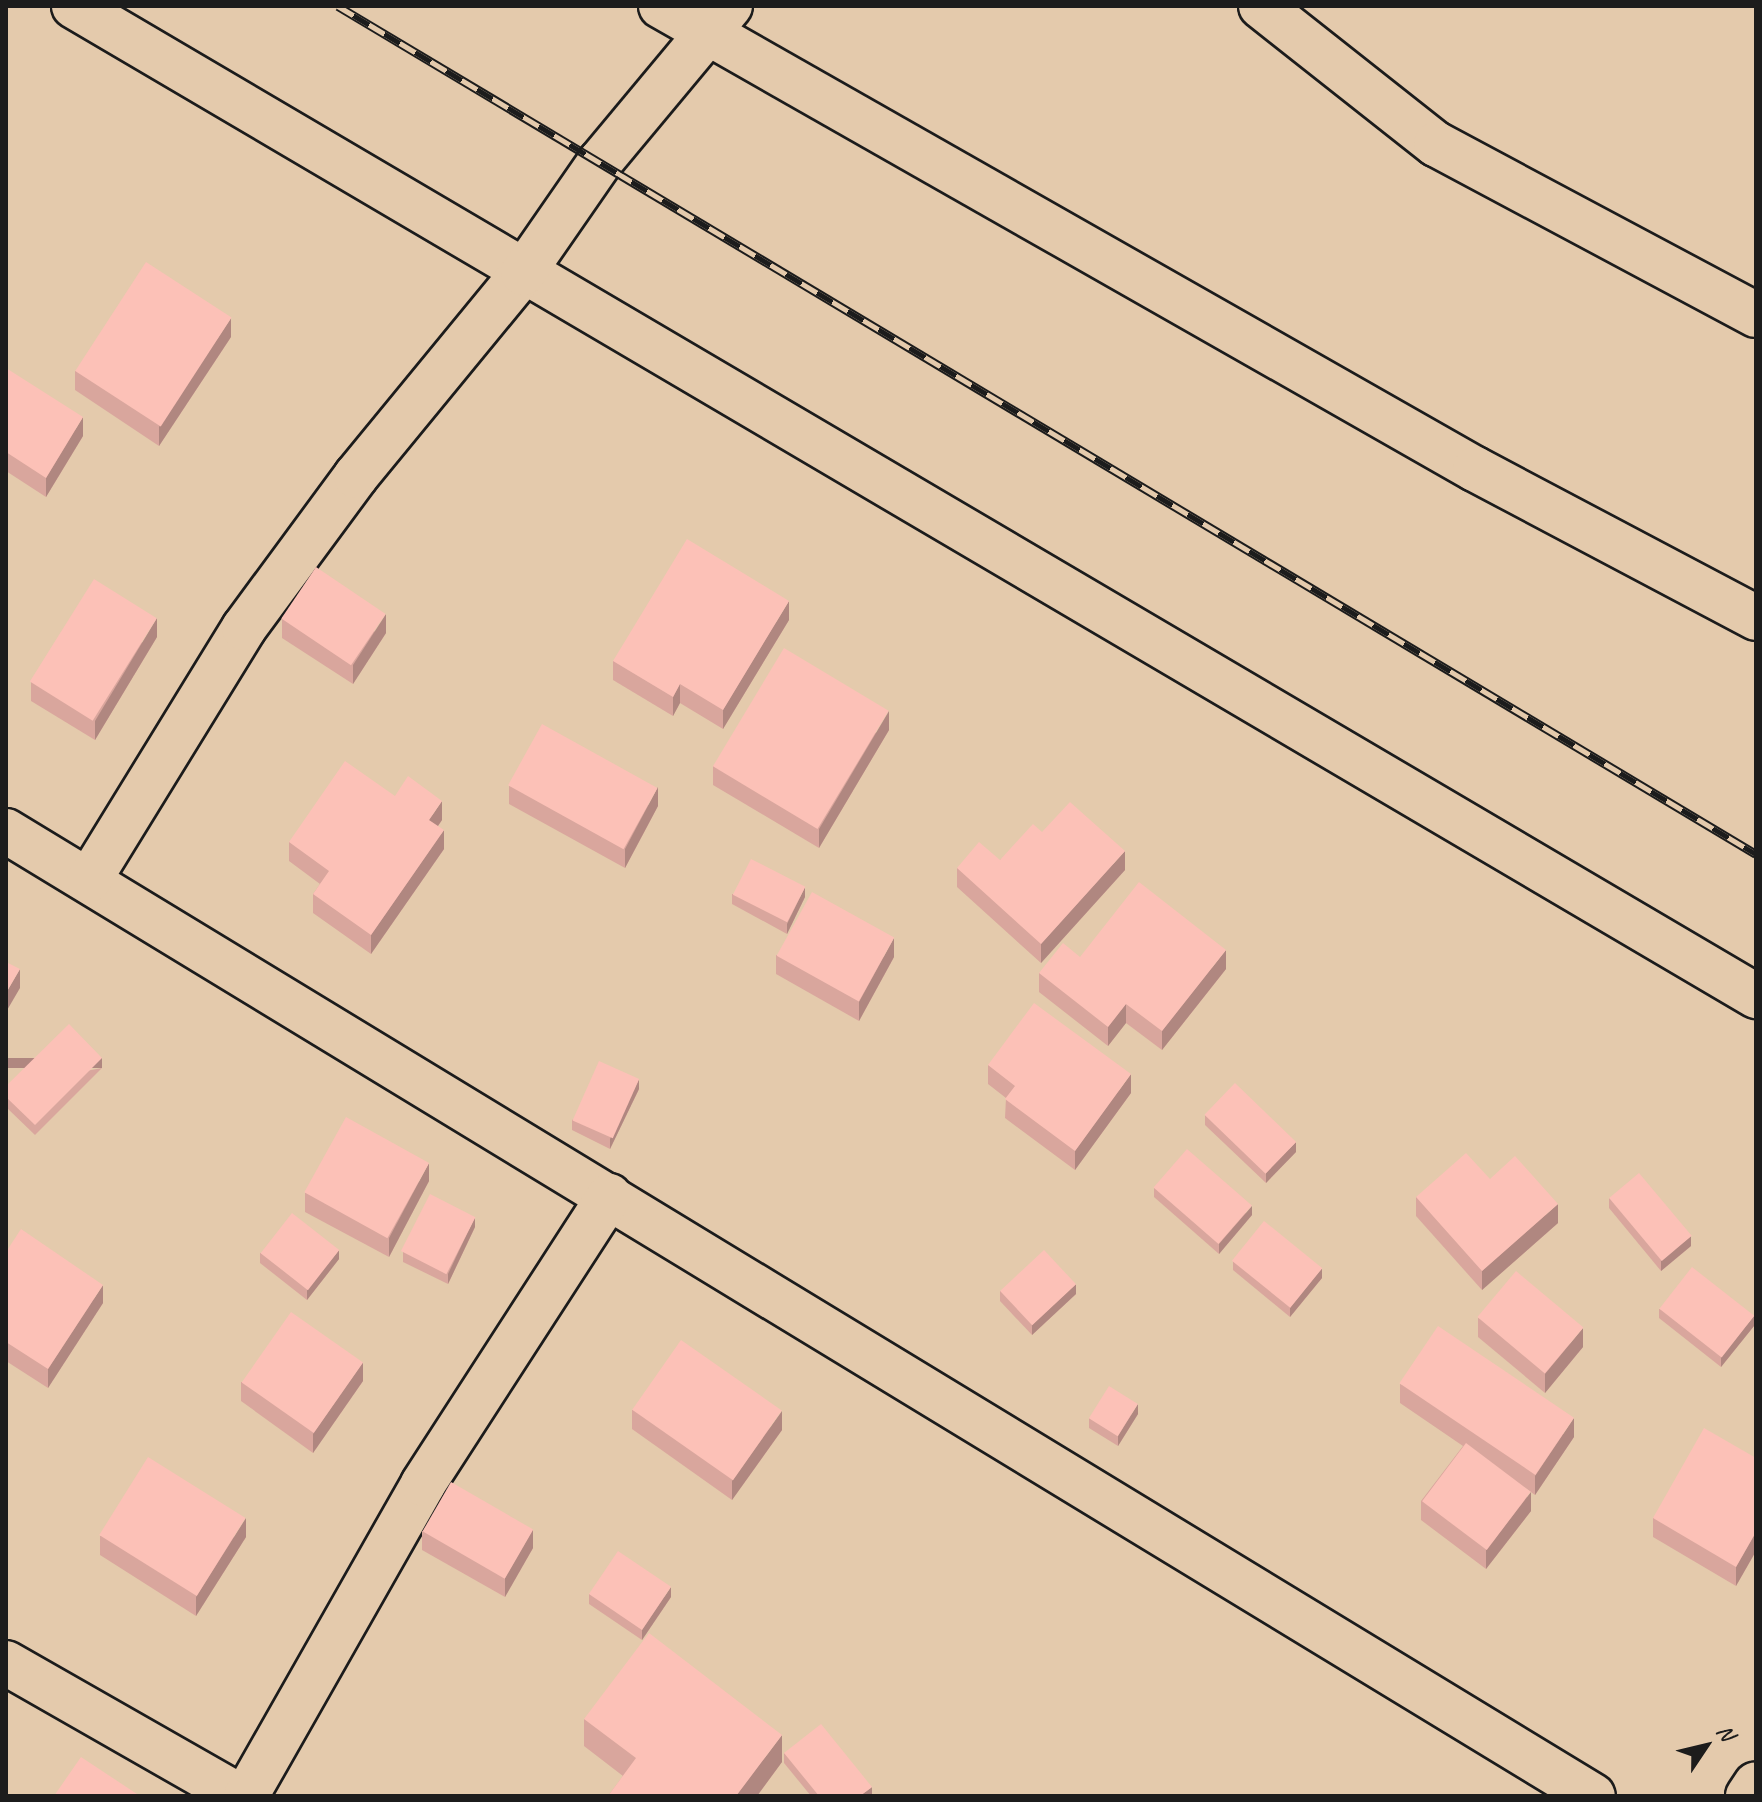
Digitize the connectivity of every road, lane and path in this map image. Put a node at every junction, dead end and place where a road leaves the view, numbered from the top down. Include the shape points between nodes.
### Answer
1 (74, 6) edge
2 (661, 6) edge
3 (1261, 6) edge
4 (720, 21) edge
5 (523, 273) junction
6 (1756, 315) edge
7 (1756, 618) edge
8 (6, 831) edge
9 (89, 880) junction
10 (1756, 996) edge
11 (609, 1196) junction
12 (6, 1663) edge
13 (1756, 1784) edge
14 (239, 1796) edge
15 (246, 1796) edge
16 (1593, 1796) edge
17 (1748, 1796) edge

1 - 5 street
2 - 4 street
3 - 6 street via 1436,144
4 - 5 street via 600,162
4 - 7 street via 1475,469
5 - 9 street via 356,476 244,628
5 - 10 street
8 - 9 street
9 - 11 street
11 - 15 street via 423,1484
11 - 16 street
12 - 14 street
13 - 17 street

